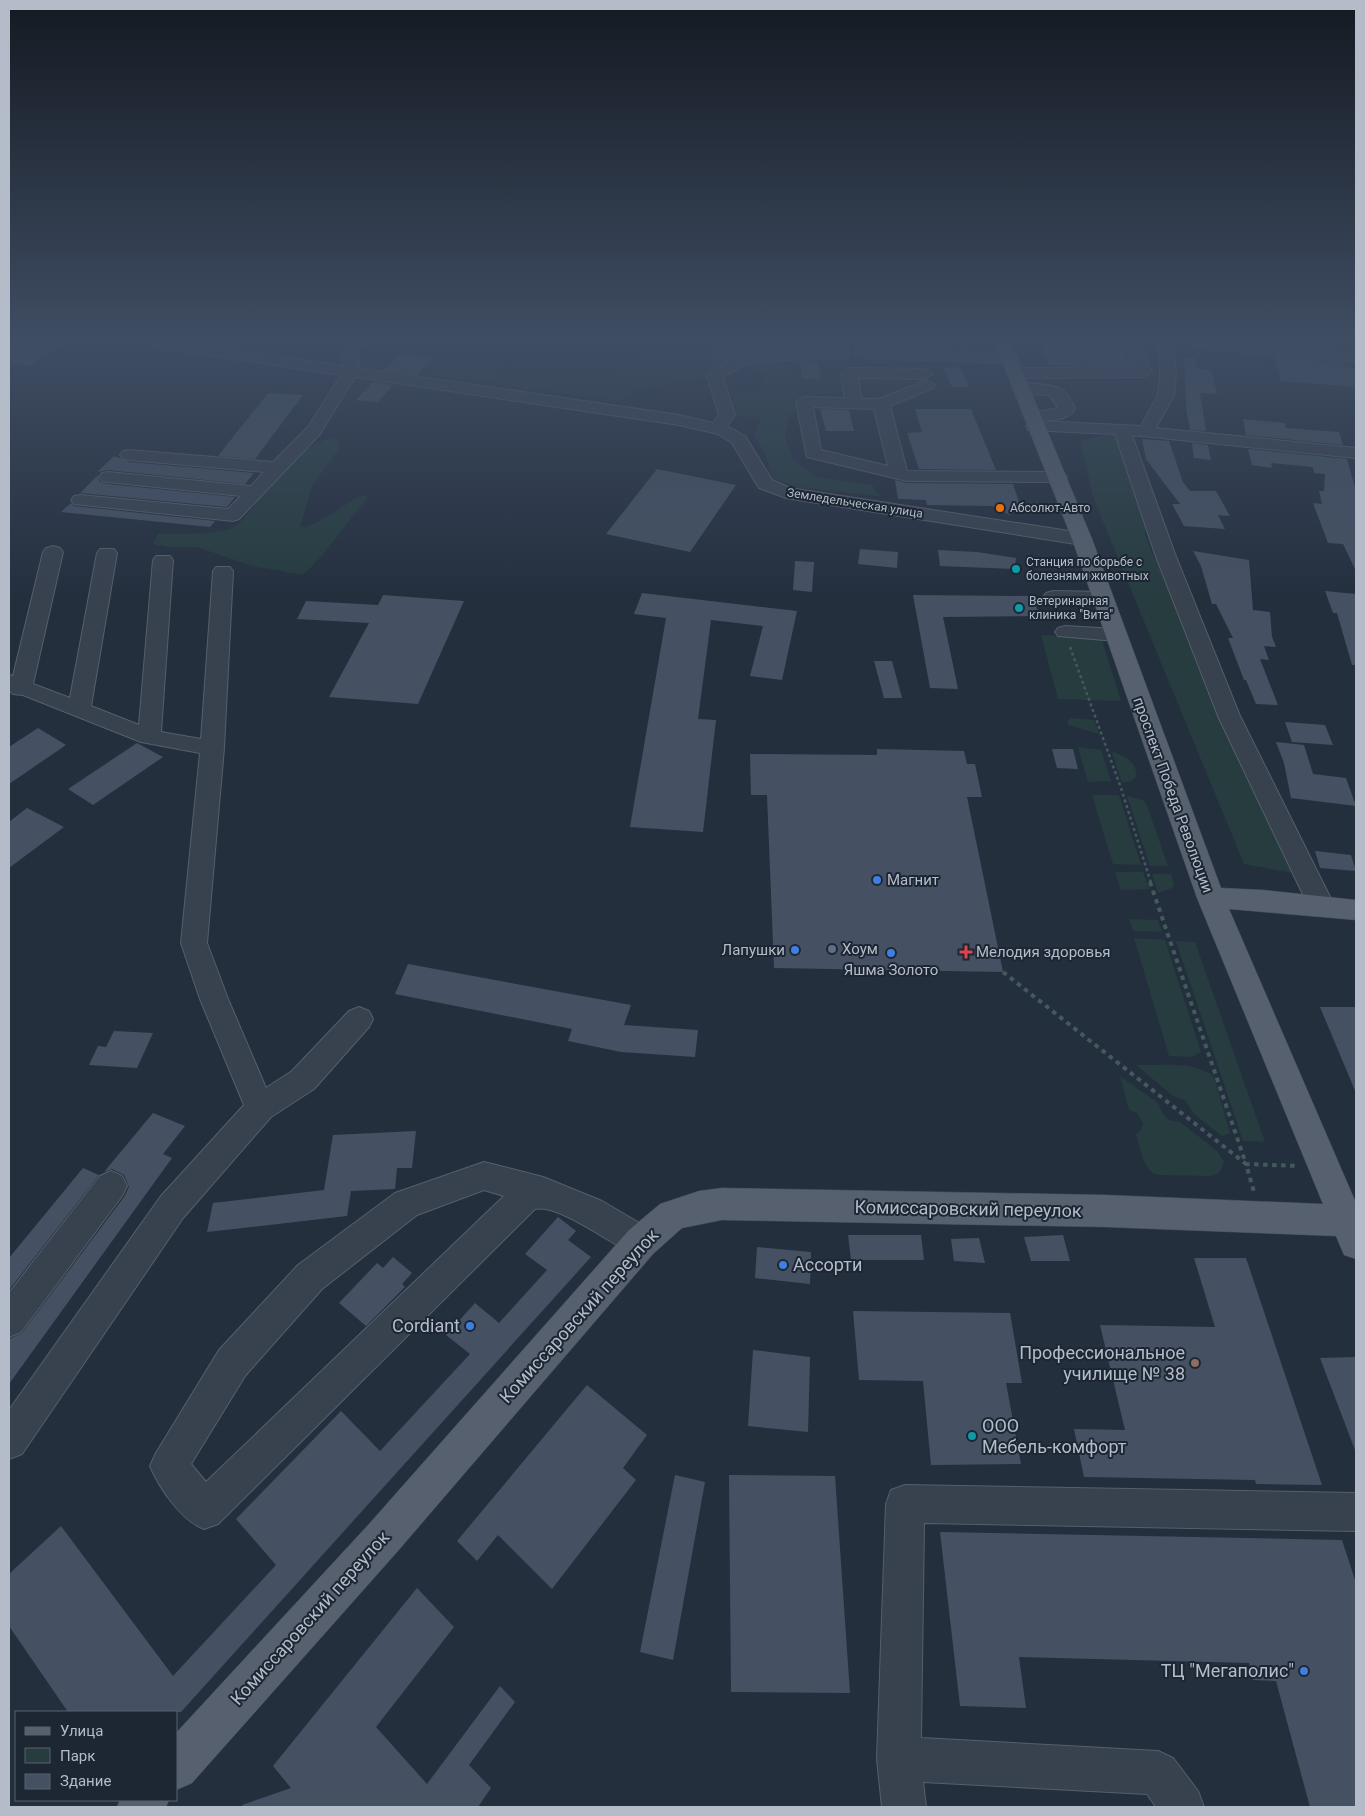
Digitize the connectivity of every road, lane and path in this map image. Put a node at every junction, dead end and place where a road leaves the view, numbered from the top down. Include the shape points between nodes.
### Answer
1 (315, 428) edge
2 (717, 428) edge
3 (809, 428) edge
4 (887, 428) edge
5 (1036, 428) edge
6 (1106, 428) edge
7 (1148, 428) edge
8 (1122, 429) junction
9 (1146, 431) junction
10 (1356, 453) edge
11 (129, 455) dead end
12 (277, 468) junction
13 (898, 474) junction
14 (1058, 477) junction
15 (108, 478) dead end
16 (255, 492) junction
17 (80, 500) dead end
18 (1082, 539) junction
19 (53, 552) dead end
20 (107, 553) dead end
21 (163, 560) dead end
22 (223, 571) dead end
23 (1053, 597) dead end
24 (1102, 598) junction
25 (1064, 632) joint
26 (1116, 635) junction
27 (15, 685) edge
28 (79, 709) junction
29 (149, 738) junction
30 (212, 748) junction
31 (1210, 898) junction
32 (1321, 905) junction
33 (1356, 910) edge
34 (1003, 972) dead end
35 (359, 1019) dead end
36 (260, 1108) junction
37 (1246, 1164) junction
38 (1325, 1167) junction
39 (110, 1186) dead end
40 (544, 1192) junction
41 (1261, 1217) junction
42 (1353, 1228) edge
43 (641, 1242) junction
44 (9, 1320) edge
45 (9, 1441) edge
46 (1356, 1512) edge
47 (899, 1758) junction
48 (178, 1765) edge
49 (904, 1807) edge
50 (1182, 1807) edge

1 - 12 street
2 - 18 street, Земледельческая улица via 739,440 765,484 786,493
3 - 13 street via 813,453
4 - 13 street
5 - 14 main road, проспект Победа Революции
6 - 8 street
7 - 9 street
8 - 9 street
8 - 32 street via 1165,554 1229,716
9 - 10 street
11 - 12 street
12 - 16 street
13 - 14 street
14 - 18 main road, проспект Победа Революции
15 - 16 street
16 - 17 street via 233,515
18 - 24 main road, проспект Победа Революции
19 - 27 lane
20 - 28 street
21 - 29 street
22 - 30 street
23 - 24 street
24 - 26 main road, проспект Победа Революции
25 - 26 street
25 - 37 path
26 - 31 main road, проспект Победа Революции
27 - 28 street
28 - 29 street
29 - 30 street
30 - 36 street via 194,943
31 - 32 main road
31 - 38 main road, проспект Победа Революции
32 - 33 main road
34 - 37 path
35 - 36 street via 303,1080
36 - 45 street via 172,1207
37 - 38 path
37 - 41 path
38 - 42 main road, проспект Победа Революции
39 - 44 street
40 - 40 street via 526,1196 204,1510 169,1466 232,1362 310,1277 406,1204 484,1176
40 - 43 street via 591,1212
41 - 42 main road, Комиссаровский переулок
41 - 43 main road, Комиссаровский переулок via 722,1204 672,1215
43 - 48 main road, Комиссаровский переулок via 383,1538
46 - 47 street via 905,1504
47 - 49 street
47 - 50 street via 1158,1773

